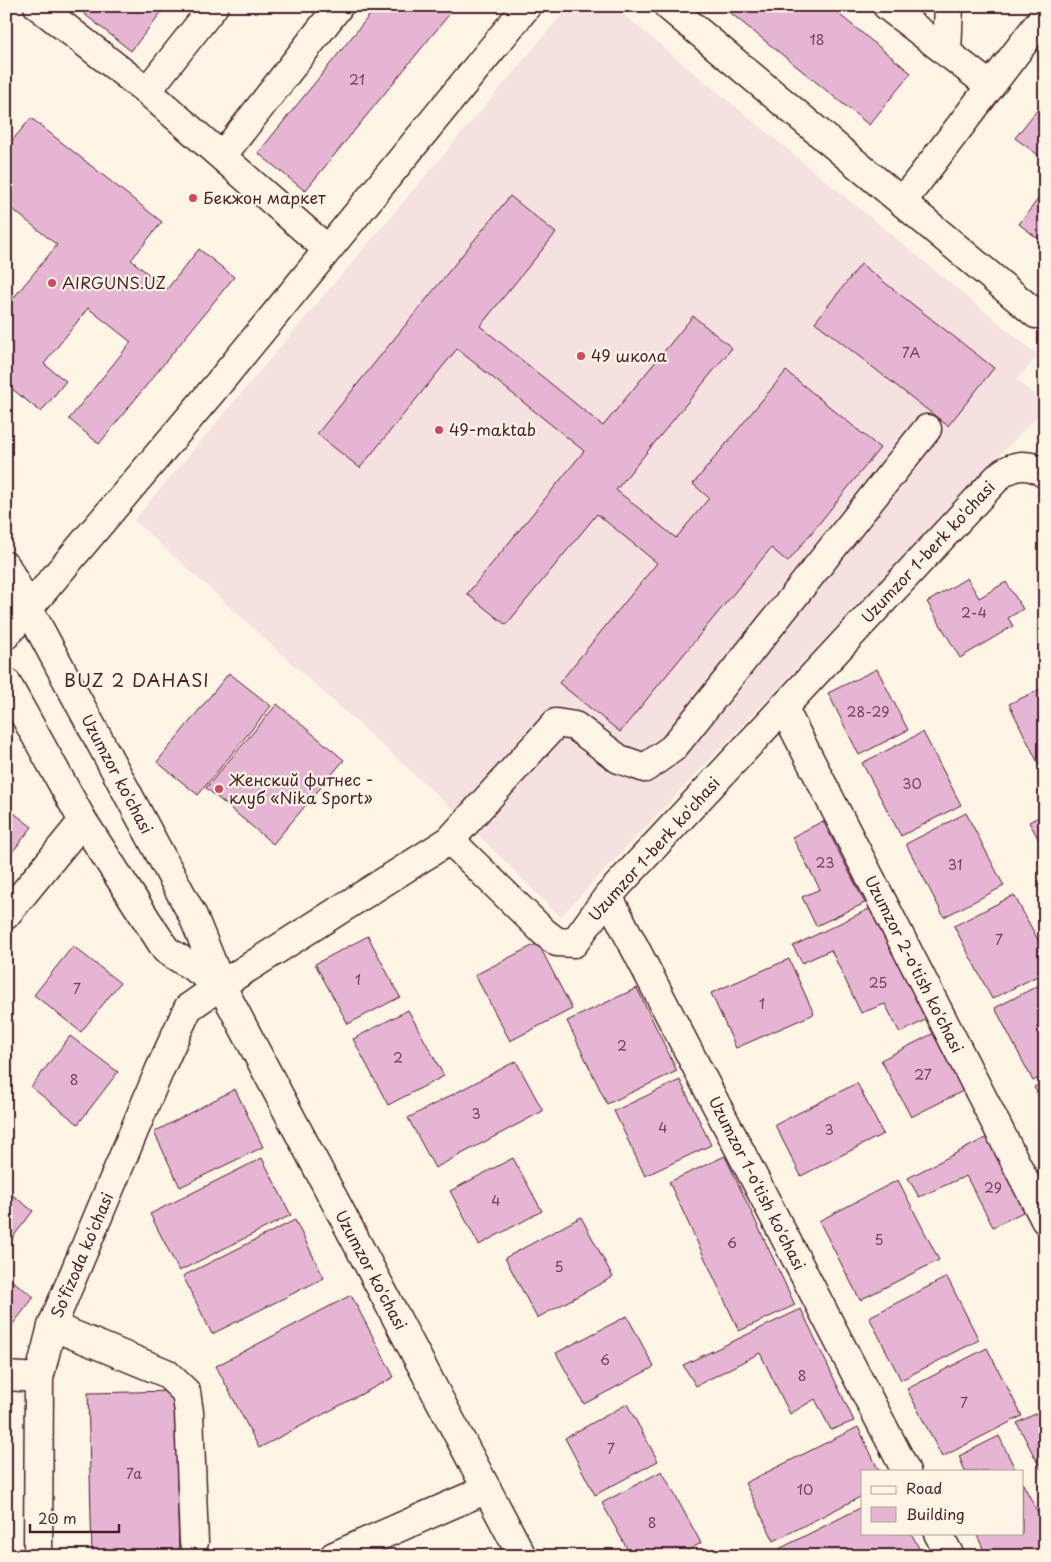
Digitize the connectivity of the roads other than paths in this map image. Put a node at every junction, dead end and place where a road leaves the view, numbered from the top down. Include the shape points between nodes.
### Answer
1 (38, 6) edge
2 (214, 6) edge
3 (339, 6) edge
4 (527, 6) edge
5 (668, 6) edge
6 (887, 6) edge
7 (949, 6) edge
8 (1044, 16) edge
9 (947, 52) junction
10 (990, 86) junction
11 (147, 91) junction
12 (222, 156) junction
13 (902, 202) junction
14 (326, 250) junction
15 (1045, 314) edge
16 (927, 429) dead end
17 (1045, 474) edge
18 (6, 566) edge
19 (29, 608) junction
20 (6, 635) edge
21 (6, 682) edge
22 (783, 707) junction
23 (83, 821) junction
24 (450, 840) junction
25 (608, 896) junction
26 (6, 915) edge
27 (221, 985) junction
28 (1045, 1220) edge
29 (52, 1326) junction
30 (6, 1376) edge
31 (39, 1378) junction
32 (905, 1470) edge
33 (487, 1489) junction
34 (939, 1534) edge
35 (194, 1542) dead end
36 (38, 1556) edge
37 (334, 1556) edge
38 (522, 1556) edge
39 (950, 1556) edge

1 - 11 street
2 - 11 street
3 - 12 street
4 - 14 street
5 - 13 street
6 - 9 street
7 - 9 street
8 - 10 street
9 - 10 street
10 - 13 street
11 - 12 street
12 - 14 street
13 - 15 street via 1036,314
14 - 19 street
16 - 24 street via 673,748 645,768 619,759 575,726 556,723
17 - 22 street, Uzumzor 1-berk ko'chasi via 1024,466 1004,471
18 - 19 street, Uzumzor ko'chasi
19 - 20 street
19 - 27 street, Uzumzor ko'chasi via 193,916
21 - 23 street, Uzumzor ko'chasi
22 - 25 street, Uzumzor 1-berk ko'chasi
22 - 28 street, Uzumzor 2-o'tish ko'chasi
23 - 26 street
23 - 27 street, Uzumzor ko'chasi via 166,950
24 - 25 street, Uzumzor 1-berk ko'chasi via 557,942 574,943
24 - 27 street
25 - 32 street, Uzumzor 1-o'tish ko'chasi
27 - 29 street, So'fizoda ko'chasi via 188,1008
27 - 33 street, Uzumzor ko'chasi
29 - 31 street, So'fizoda ko'chasi
29 - 35 street via 166,1373 186,1392
30 - 31 street
31 - 36 street, So'fizoda ko'chasi
33 - 37 street
33 - 38 street, Uzumzor ko'chasi
34 - 39 street

